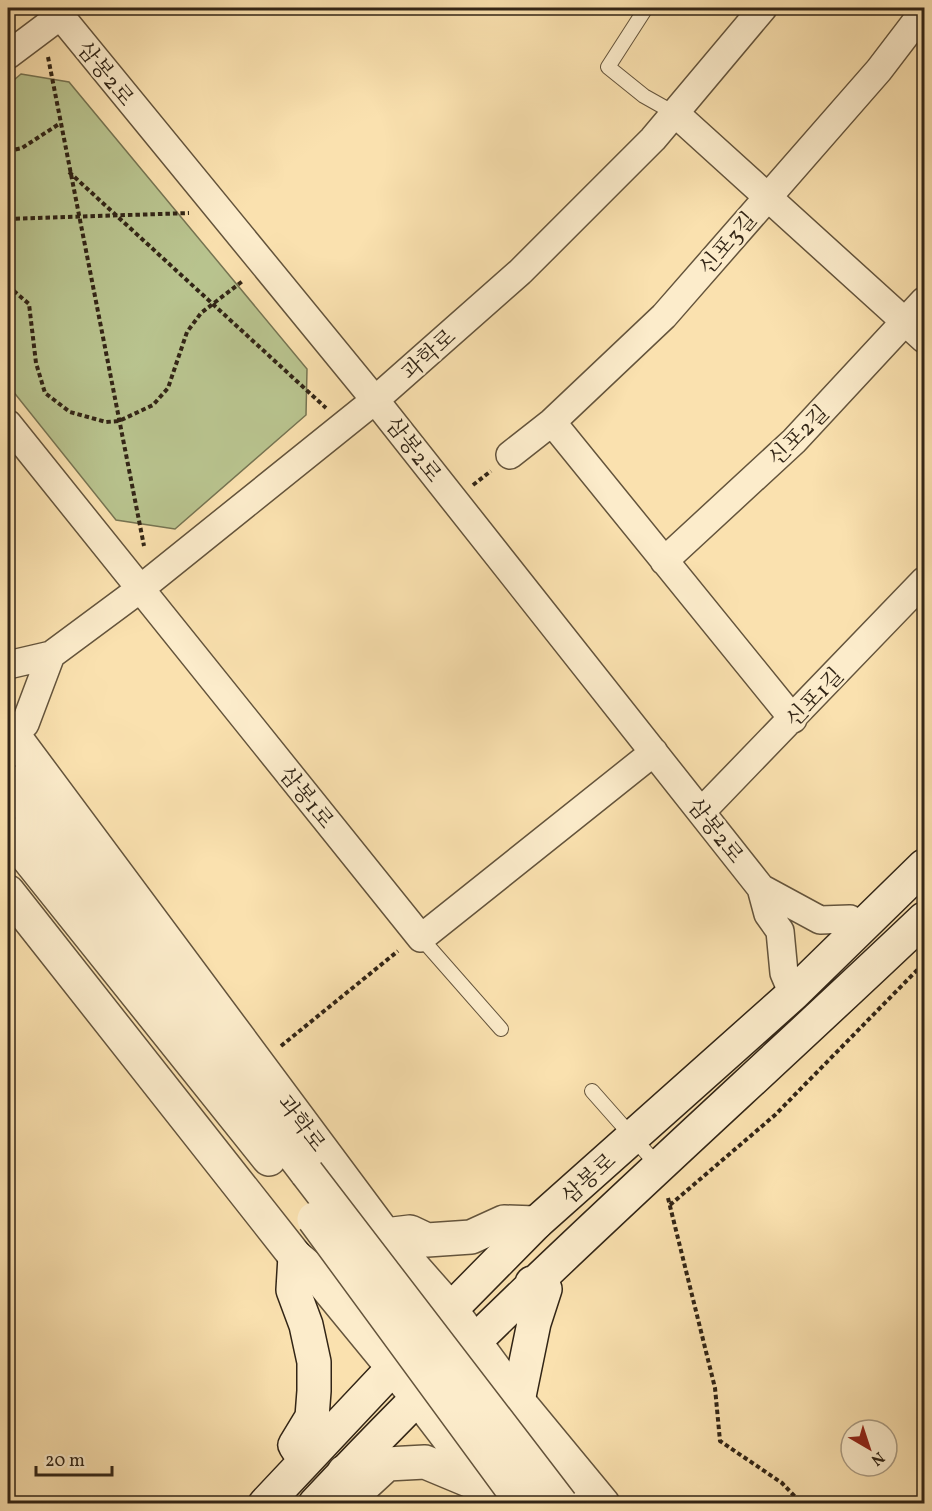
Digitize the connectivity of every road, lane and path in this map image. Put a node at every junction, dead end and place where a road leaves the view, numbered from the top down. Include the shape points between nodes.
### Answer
1 (646, 8) edge
2 (763, 8) edge
3 (61, 10) edge
4 (924, 11) edge
5 (8, 55) edge
6 (48, 57) dead end
7 (676, 114) junction
8 (59, 124) junction
9 (8, 151) edge
10 (69, 172) junction
11 (766, 197) junction
12 (189, 213) dead end
13 (78, 216) junction
14 (117, 216) junction
15 (8, 219) edge
16 (245, 279) dead end
17 (8, 286) edge
18 (924, 301) edge
19 (212, 304) junction
20 (916, 331) edge
21 (375, 400) junction
22 (327, 408) dead end
23 (119, 421) junction
24 (552, 422) junction
25 (8, 424) edge
26 (510, 455) dead end
27 (144, 546) dead end
28 (664, 561) junction
29 (924, 581) edge
30 (140, 589) junction
31 (51, 655) junction
32 (8, 665) edge
33 (792, 719) junction
34 (10, 731) edge
35 (654, 752) junction
36 (8, 781) edge
37 (702, 811) junction
38 (8, 832) edge
39 (924, 866) edge
40 (761, 888) junction
41 (8, 892) edge
42 (924, 920) edge
43 (858, 928) junction
44 (410, 944) junction
45 (924, 963) edge
46 (793, 994) junction
47 (501, 1029) dead end
48 (280, 1047) dead end
49 (592, 1091) dead end
50 (632, 1137) junction
51 (660, 1168) junction
52 (298, 1180) junction
53 (670, 1205) junction
54 (536, 1223) junction
55 (385, 1235) junction
56 (306, 1266) junction
57 (532, 1283) junction
58 (451, 1310) junction
59 (474, 1341) junction
60 (392, 1369) junction
61 (418, 1398) junction
62 (518, 1401) junction
63 (553, 1439) junction
64 (305, 1460) junction
65 (344, 1472) junction
66 (494, 1496) edge
67 (264, 1503) edge
68 (315, 1503) edge
69 (523, 1503) edge
70 (561, 1503) edge
71 (603, 1503) edge
72 (802, 1503) edge

1 - 7 lane via 608,67 644,96
2 - 7 street, 과학로
3 - 5 street, 삼봉2로
3 - 21 street, 삼봉2로
4 - 11 street, 신포3길 via 879,70
6 - 8 path
7 - 11 street
7 - 21 street, 과학로 via 520,272
8 - 9 path via 22,148
8 - 10 path
10 - 13 path
10 - 14 path
11 - 20 street
11 - 24 street, 신포3길 via 664,316
12 - 14 path
13 - 14 path
13 - 15 path
13 - 23 path
14 - 19 path
16 - 19 path
17 - 23 path via 29,304 36,363 45,393 70,412 106,422
18 - 20 street, 신포2길
19 - 22 path
19 - 23 path via 187,332 168,388 153,405
20 - 28 street, 신포2길
21 - 30 street, 과학로
21 - 35 street, 삼봉2로
23 - 27 path
24 - 26 street, 신포3길
24 - 28 street
25 - 30 street, 삼봉1로
28 - 33 street
29 - 33 street, 신포1길
30 - 31 street, 과학로
30 - 44 street, 삼봉1로
31 - 32 street, 과학로
31 - 34 street, 과학로 via 25,724
33 - 37 street, 신포1길
34 - 55 street, 과학로
35 - 37 street, 삼봉2로
35 - 44 street
36 - 52 street, 과학로
37 - 40 street, 삼봉2로
38 - 52 street, 과학로
39 - 43 street, 삼봉로
40 - 43 street, 삼봉2로 via 820,920 850,919
40 - 46 street, 삼봉2로 via 768,915 780,931 784,973
41 - 56 street
42 - 51 street, 삼봉로
43 - 46 street, 삼봉로
44 - 47 lane
44 - 48 path
45 - 53 path via 775,1115
46 - 50 street, 삼봉로
49 - 50 lane
50 - 51 lane
50 - 54 street, 삼봉로
51 - 53 path
51 - 57 street, 삼봉로
52 - 69 street, 과학로, bridge
52 - 70 street, 과학로, bridge
53 - 72 path via 716,1388 720,1441 782,1483
54 - 55 street via 504,1222 471,1237 427,1240 410,1232
54 - 58 street, 삼봉로
55 - 56 street via 395,1276 377,1298 348,1296
55 - 58 street, 과학로
56 - 60 street
56 - 64 street via 293,1290 314,1362 312,1418 295,1445
57 - 59 street, 삼봉로
57 - 62 street via 545,1289
58 - 59 street, 과학로
58 - 60 street, 삼봉로
59 - 61 street, 삼봉로
59 - 62 street, 과학로
60 - 61 street
60 - 64 street, 삼봉로
61 - 65 street, 삼봉로
61 - 66 street
62 - 63 street, 과학로
63 - 66 street via 503,1463
63 - 71 street, 과학로
64 - 67 street, 삼봉로
65 - 66 street via 362,1488 387,1464 425,1462
65 - 68 street, 삼봉로

